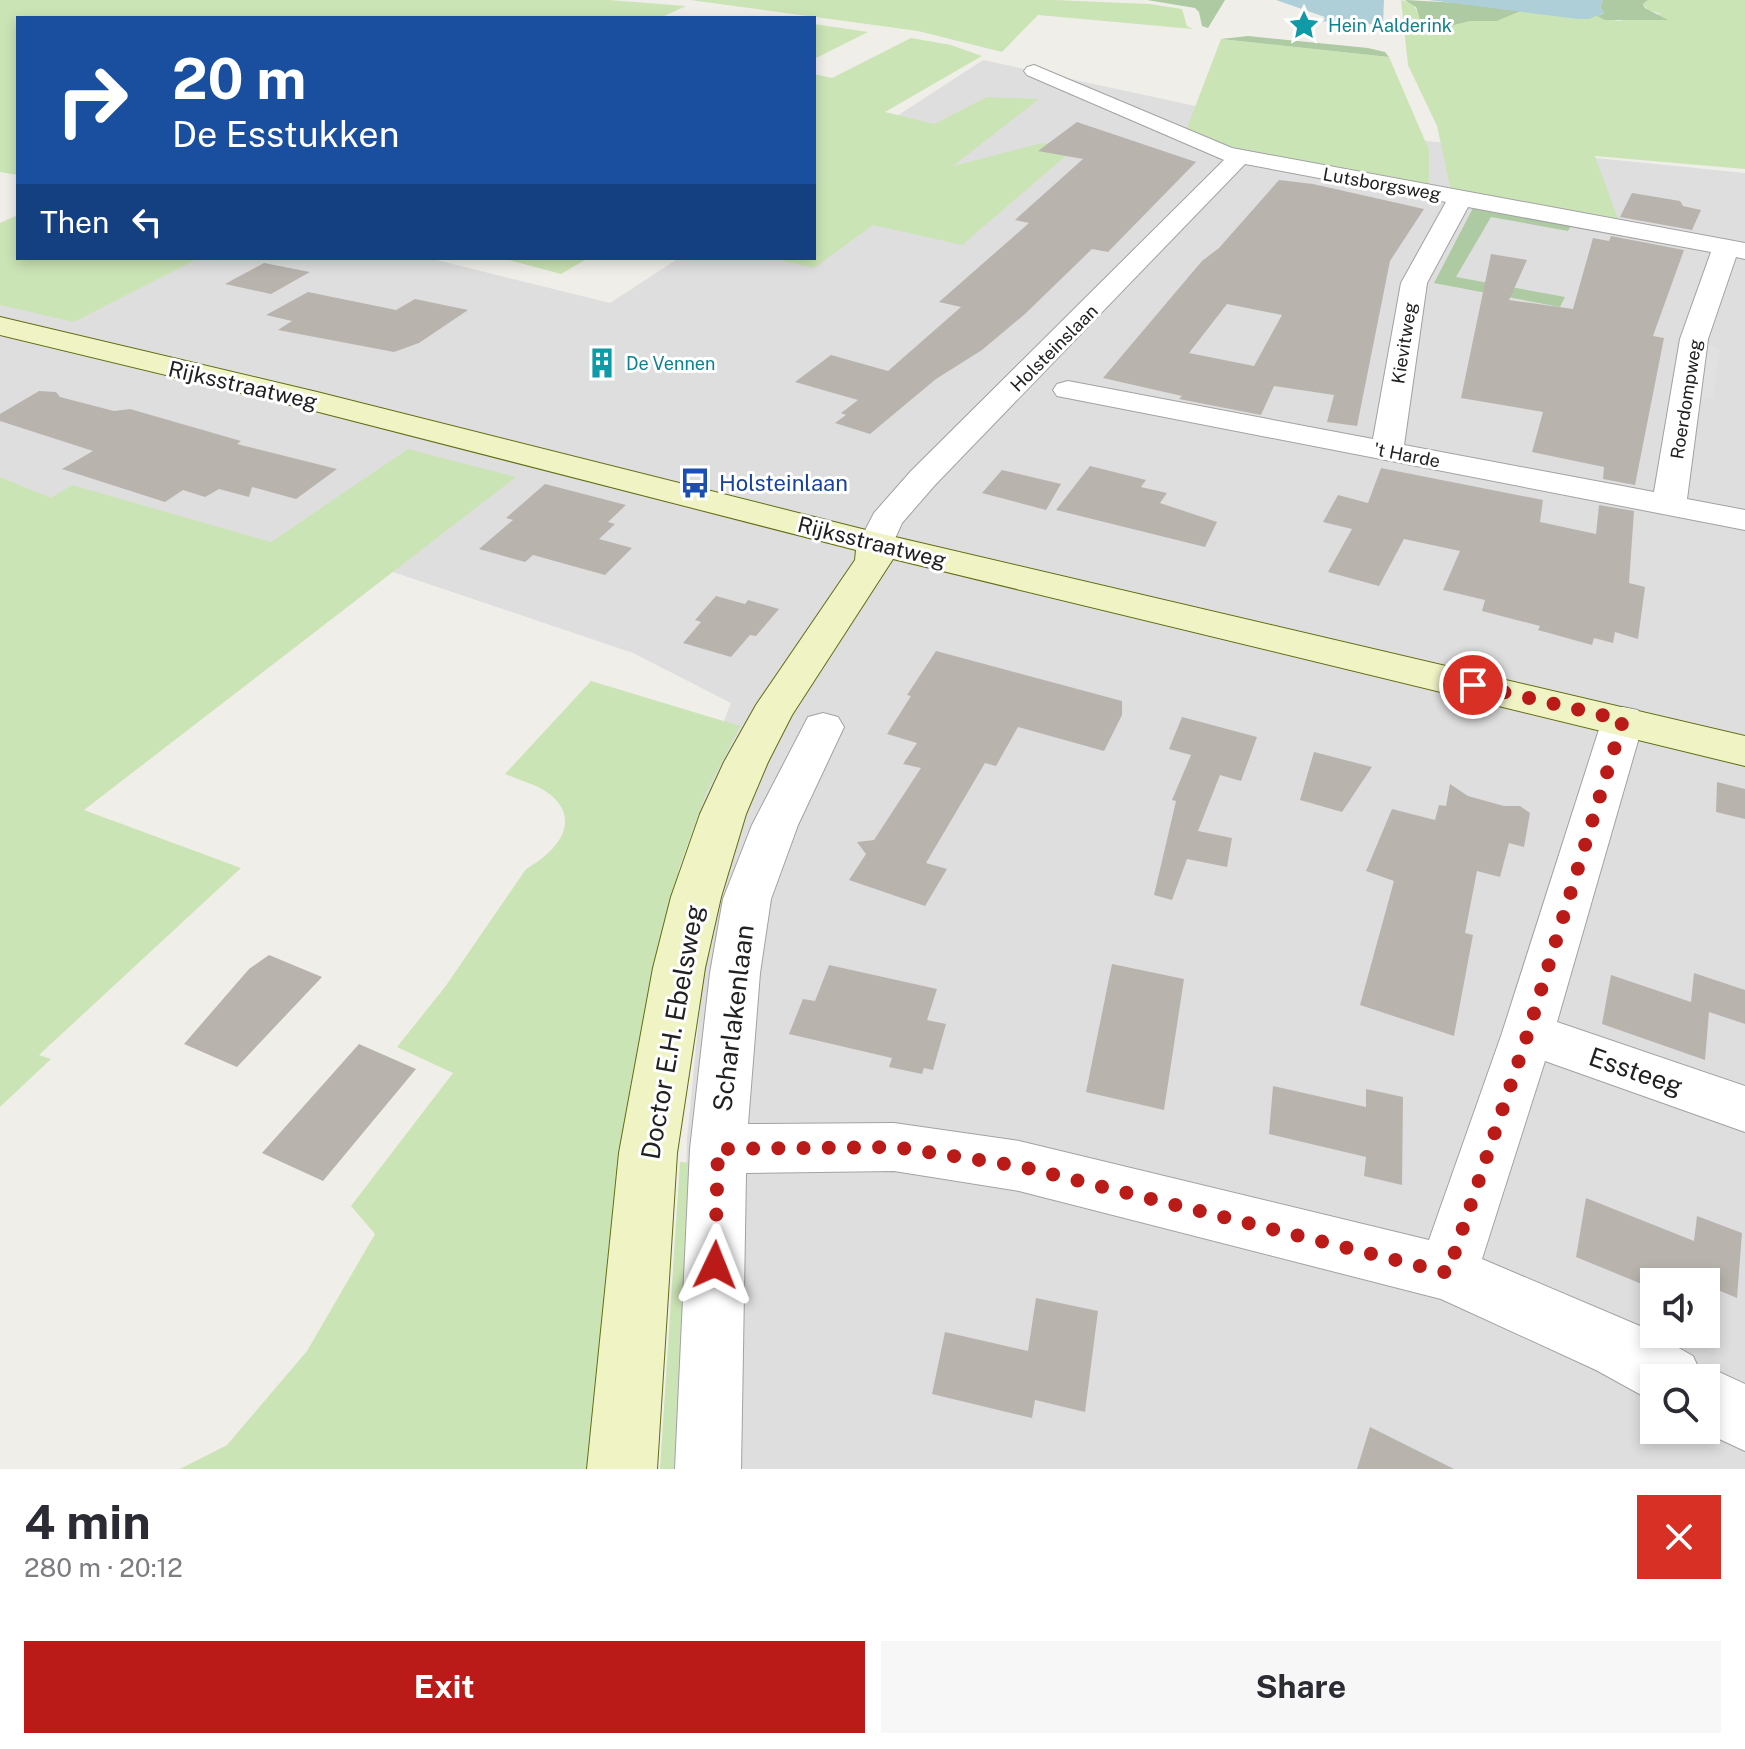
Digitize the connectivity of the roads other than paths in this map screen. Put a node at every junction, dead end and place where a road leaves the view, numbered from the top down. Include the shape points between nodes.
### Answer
1 (1034, 71) dead end
2 (1240, 157) junction
3 (1461, 198) junction
4 (1736, 249) edge
5 (0, 326) edge
6 (1068, 390) dead end
7 (1387, 451) junction
8 (1669, 506) junction
9 (1745, 520) edge
10 (876, 544) junction
11 (1623, 720) junction
12 (823, 727) dead end
13 (1745, 751) edge
14 (1528, 1033) junction
15 (1745, 1109) edge
16 (718, 1149) junction
17 (1448, 1273) junction
18 (1646, 1364) edge
19 (622, 1469) edge
20 (708, 1469) edge

1 - 2 street, Lutsborgsweg
2 - 3 street, Lutsborgsweg
2 - 10 street, Holsteinslaan via 923,478 886,520
3 - 4 street, Lutsborgsweg
3 - 7 street, Kievitweg via 1414,283
4 - 8 street, Roerdompweg via 1694,339
5 - 10 main road, Rijksstraatweg
6 - 7 street, 't Harde
7 - 8 street, 't Harde
8 - 9 street, 't Harde
10 - 11 main road, Rijksstraatweg
10 - 19 main road, Doctor E.H. Ebelsweg via 874,560 771,715 746,762 696,897 648,1153
11 - 13 main road, Rijksstraatweg
11 - 14 street
12 - 16 street, Scharlakenlaan via 775,825 747,899
14 - 15 street, Essteeg
14 - 17 street
16 - 17 street via 894,1147 1019,1166
16 - 20 street, Scharlakenlaan
17 - 18 street

